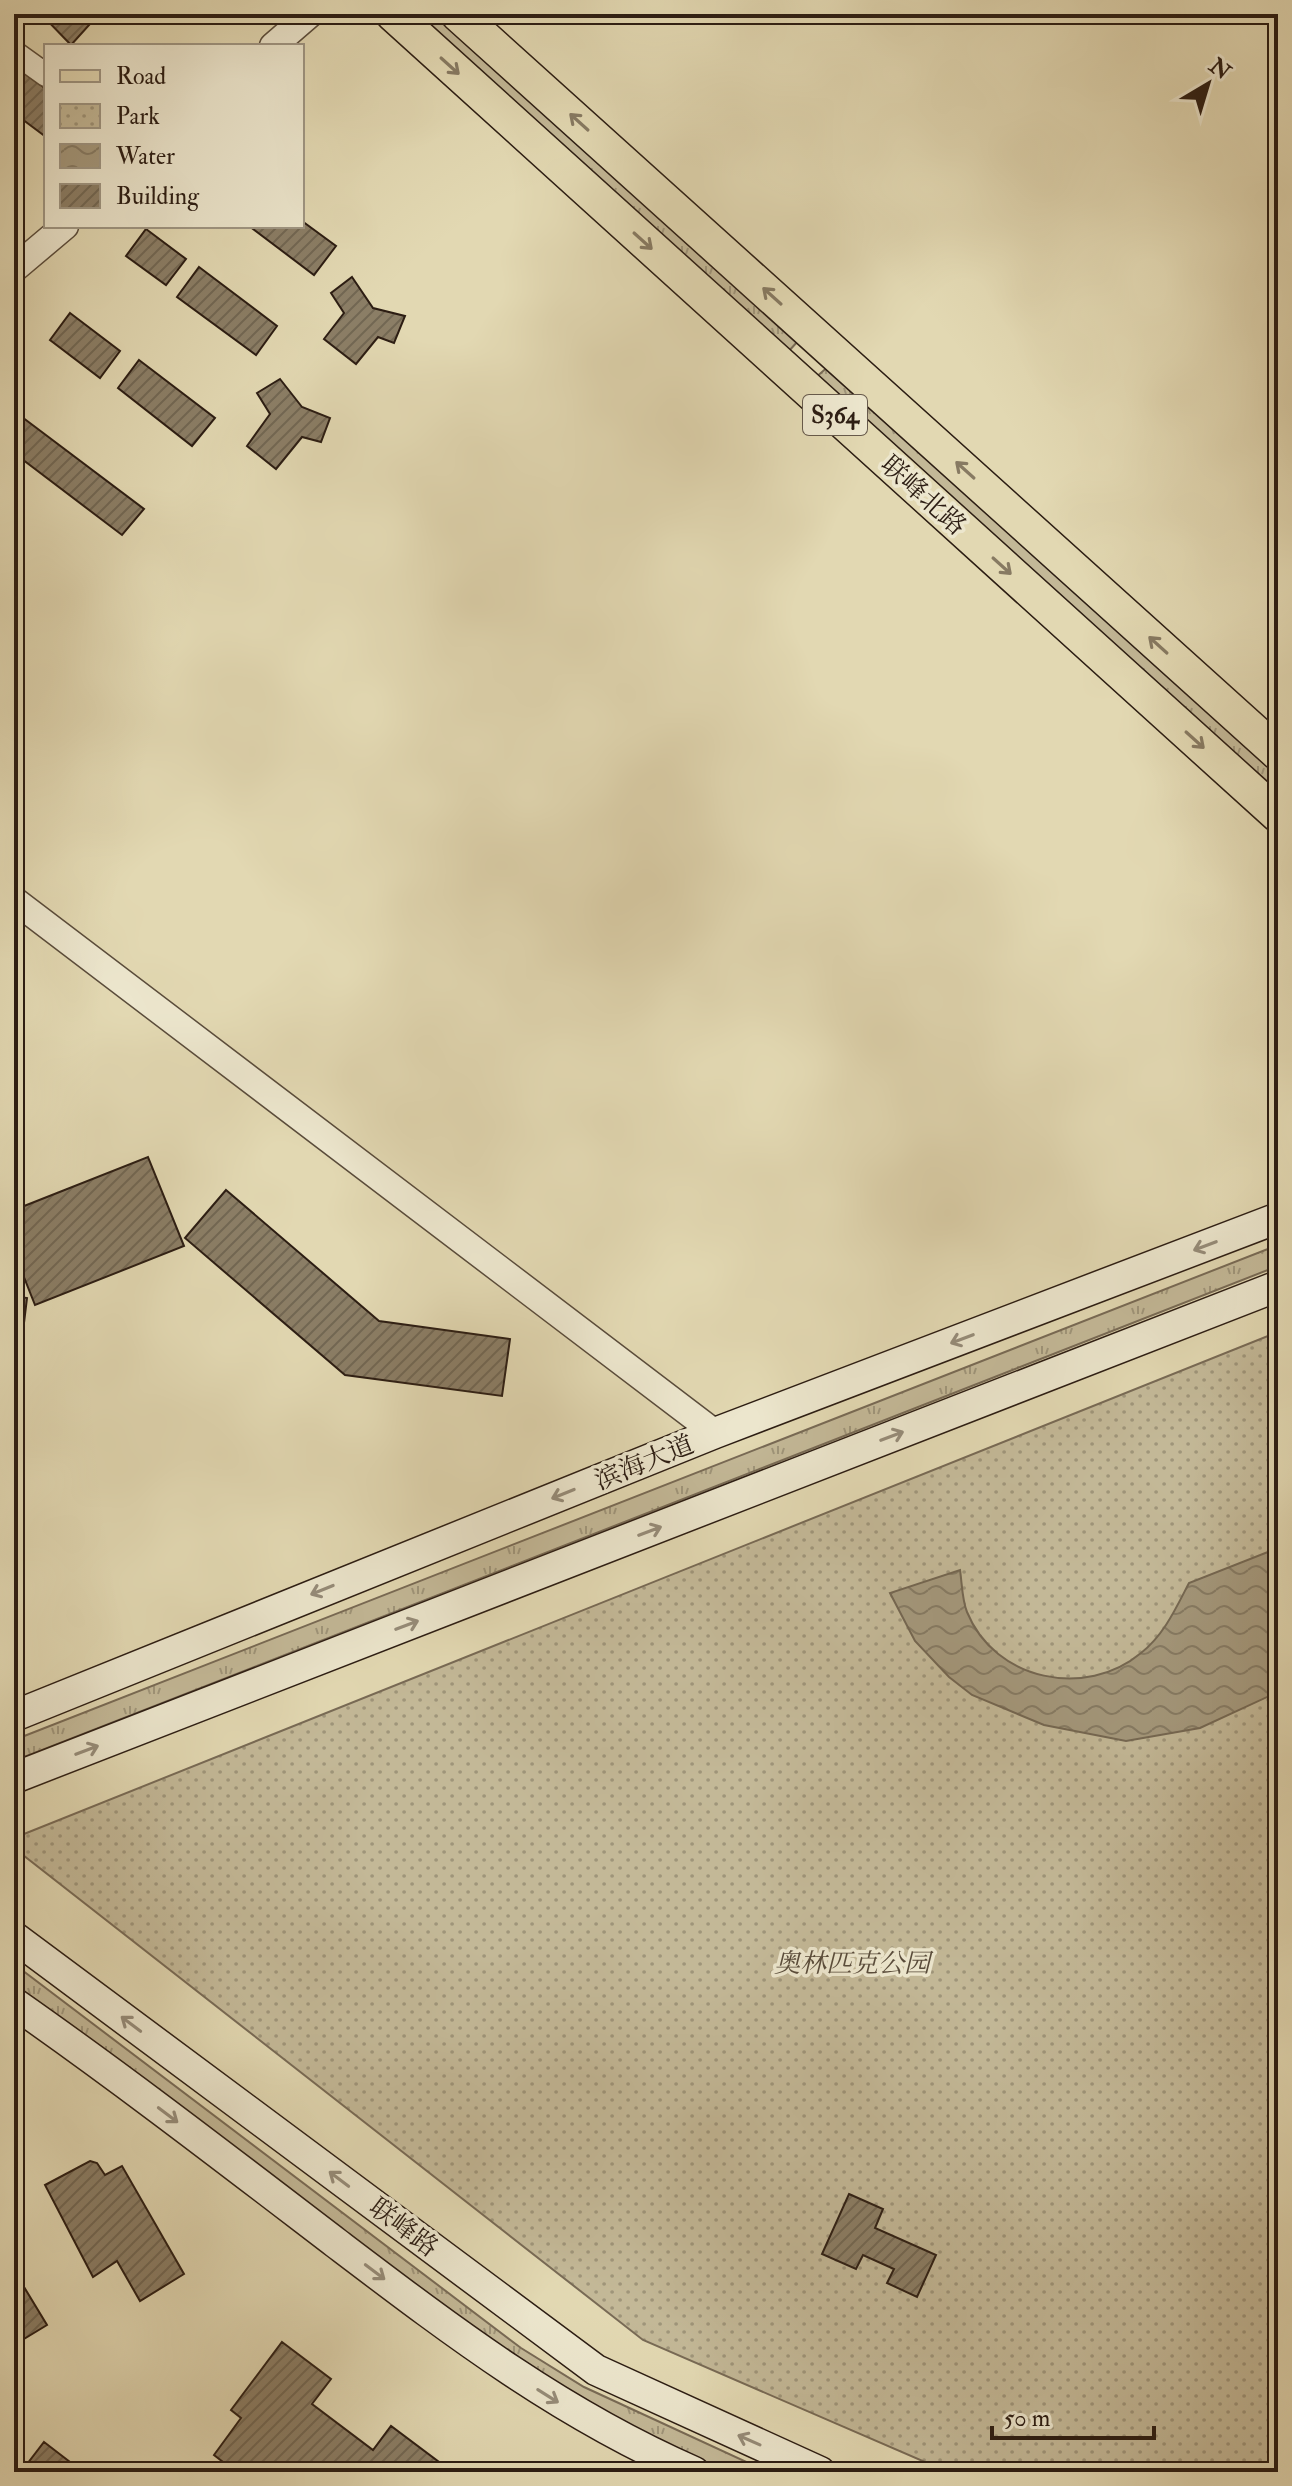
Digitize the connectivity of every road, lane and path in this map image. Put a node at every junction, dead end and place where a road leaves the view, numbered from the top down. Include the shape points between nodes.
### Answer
1 (310, 14) edge
2 (393, 14) edge
3 (458, 14) edge
4 (275, 44) edge
5 (14, 52) edge
6 (44, 74) edge
7 (63, 228) edge
8 (14, 269) edge
9 (1278, 753) edge
10 (1278, 815) edge
11 (14, 900) edge
12 (1278, 1218) edge
13 (1278, 1286) edge
14 (715, 1433) junction
15 (14, 1716) edge
16 (14, 1778) edge
17 (14, 1937) edge
18 (14, 2003) edge
19 (694, 2472) edge
20 (820, 2472) edge

1 - 4 street
2 -> 10 main road, 联峰北路 / S364
9 -> 3 main road, 联峰北路 / S364
5 - 6 street
7 - 8 street
11 - 14 street
12 -> 14 main road, 滨海大道
16 -> 13 main road
14 -> 15 main road, 滨海大道
20 -> 17 main road, 联峰路 via 596,2370
18 -> 19 main road, 联峰路 via 101,2063 482,2354 598,2426

